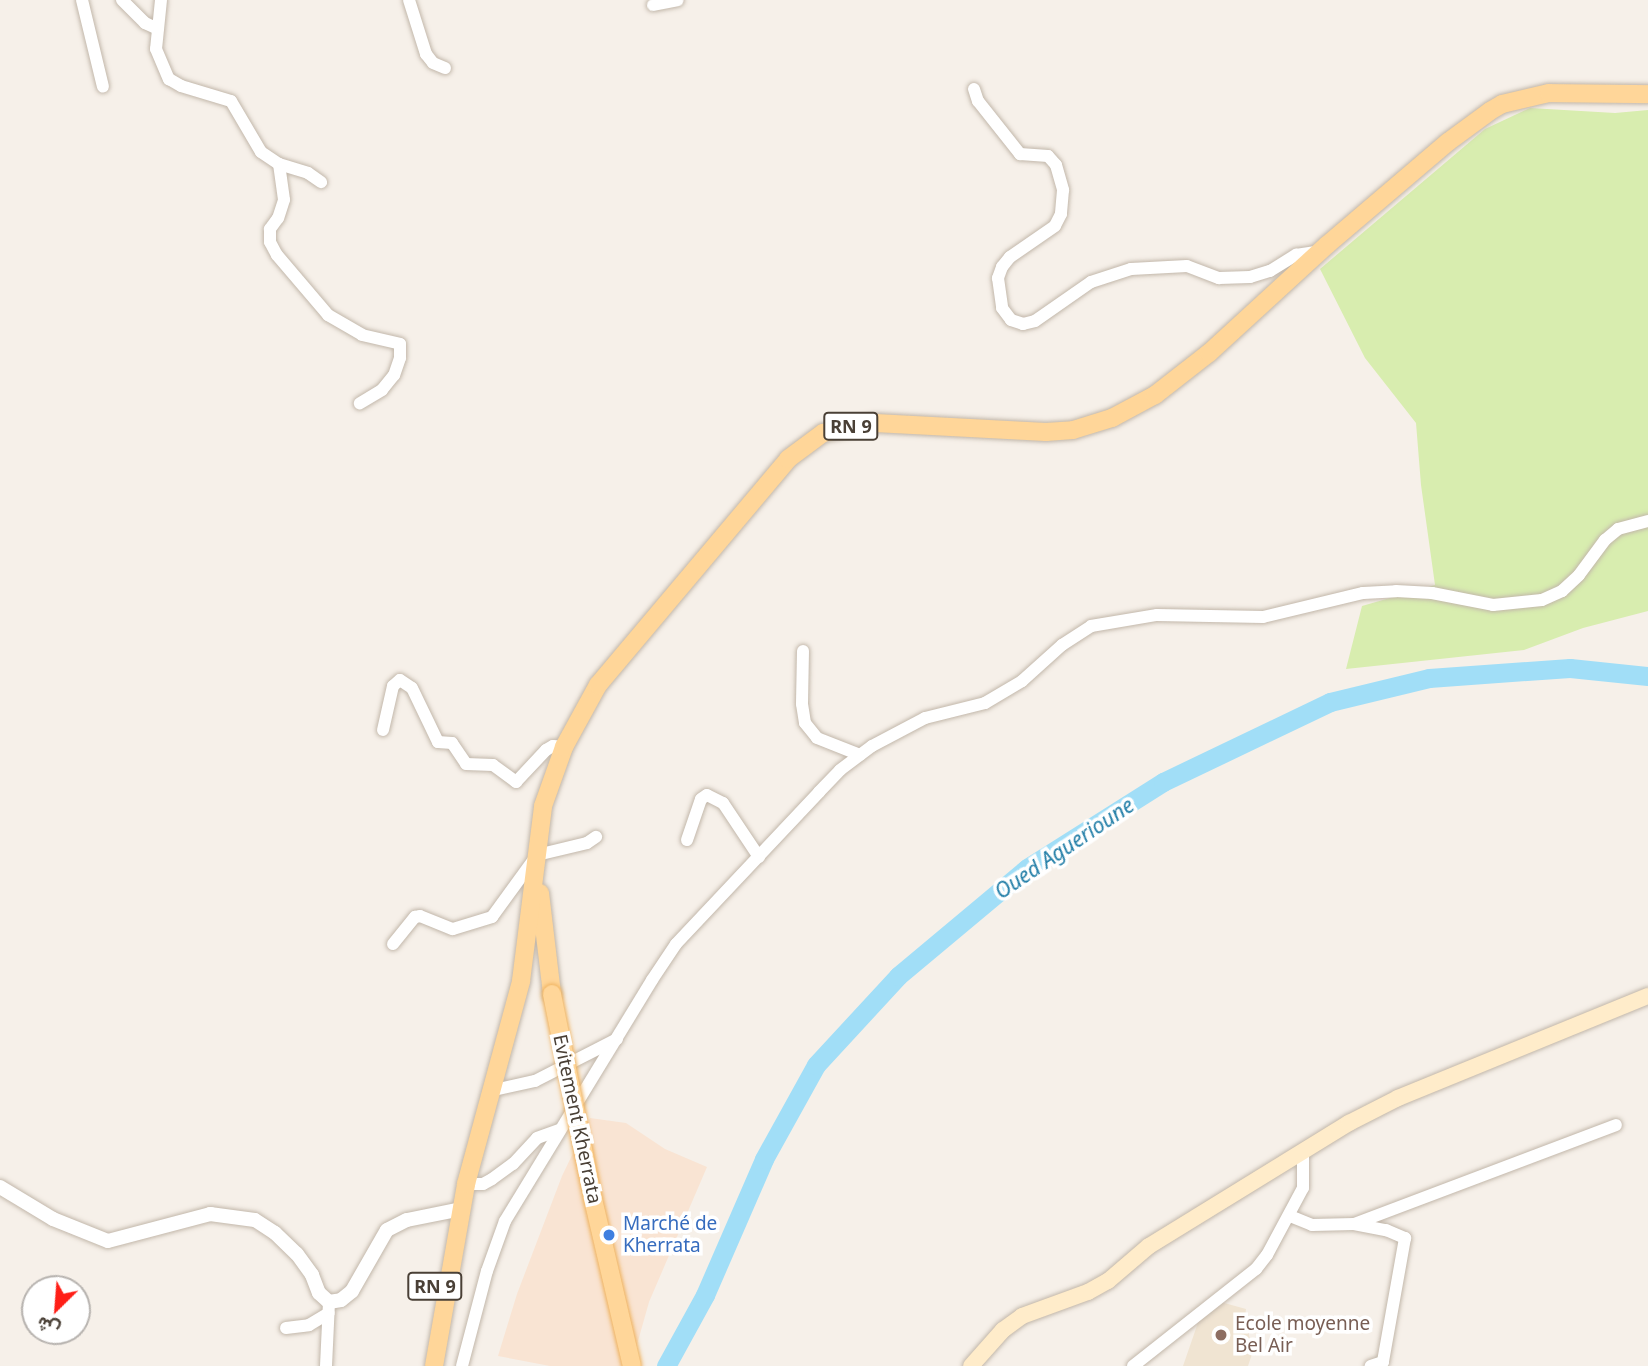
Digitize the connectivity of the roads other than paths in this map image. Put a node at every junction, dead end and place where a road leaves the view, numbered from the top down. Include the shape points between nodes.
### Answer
1 (82, 0) edge
2 (122, 0) edge
3 (161, 0) edge
4 (409, 0) edge
5 (678, 0) edge
6 (653, 5) dead end
7 (158, 29) junction
8 (444, 68) dead end
9 (103, 87) dead end
10 (974, 89) dead end
11 (1648, 94) edge
12 (279, 164) junction
13 (321, 182) dead end
14 (1321, 251) junction
15 (360, 403) dead end
16 (1648, 521) edge
17 (803, 651) dead end
18 (383, 730) dead end
19 (564, 747) junction
20 (860, 755) junction
21 (596, 836) dead end
22 (687, 840) dead end
23 (759, 857) junction
24 (537, 862) junction
25 (393, 944) dead end
26 (1648, 996) edge
27 (617, 1039) junction
28 (494, 1090) junction
29 (1616, 1125) dead end
30 (559, 1130) junction
31 (1303, 1151) junction
32 (466, 1184) junction
33 (0, 1187) edge
34 (461, 1209) junction
35 (1290, 1216) junction
36 (1354, 1224) junction
37 (329, 1308) junction
38 (286, 1328) dead end
39 (326, 1366) edge
40 (423, 1366) edge
41 (434, 1366) edge
42 (462, 1366) edge
43 (632, 1366) edge
44 (971, 1366) edge
45 (1133, 1366) edge
46 (1371, 1366) edge

1 - 9 street
2 - 7 street
3 - 7 street
4 - 8 street via 426,54
5 - 6 street
7 - 12 street via 156,49 169,79 231,101 261,152
10 - 14 street via 978,101 1020,154 1048,156 1056,165 1063,190 1055,226 1002,267 998,278 1002,308 1011,320 1035,321 1091,282 1131,268 1187,266 1219,278 1250,277 1296,255
11 - 14 main road, RN 9 via 1556,92 1502,104 1465,128
12 - 13 street
12 - 15 street via 285,200 270,229 277,256 328,315 362,335 400,344 394,375 382,390
14 - 19 main road, RN 9 via 1156,395 1095,425 1046,432 875,423 838,429 810,441 777,470 598,685
16 - 20 street via 1618,529 1562,591 1542,600 1493,604 1395,591 1363,593 1263,617 1157,615 1091,626 1022,681 985,703 925,718
17 - 20 street via 805,723 817,738
18 - 19 street via 393,686 400,680 412,688 438,742 452,743 466,764 493,765 516,782 546,750
19 - 24 main road, RN 9 via 543,806
20 - 23 street via 840,770
21 - 24 street
22 - 23 street via 701,799 707,795 723,803
23 - 27 street via 676,944
24 - 25 street via 492,917 453,929 415,917
24 - 28 main road, RN 9 via 521,981
24 - 43 main road, Evitement Kherrata, bridge via 552,994 584,1161
26 - 31 main road via 1398,1098
27 - 28 street via 535,1081
27 - 30 street
28 - 32 main road, RN 9
29 - 36 street
30 - 32 street via 537,1138 492,1180
30 - 42 street via 505,1221 486,1271
31 - 35 street via 1303,1188
31 - 44 main road via 1149,1246 1108,1281 1021,1316
32 - 34 main road, RN 9
33 - 37 street via 53,1219 108,1241 210,1214 256,1220 297,1254
34 - 37 street via 416,1217 387,1230 352,1291
34 - 40 main road, RN 9 via 439,1269
34 - 41 main road, RN 9
35 - 36 street via 1312,1225
35 - 45 street via 1256,1269
36 - 46 street via 1405,1238 1382,1362
37 - 38 street via 309,1325
37 - 39 street

